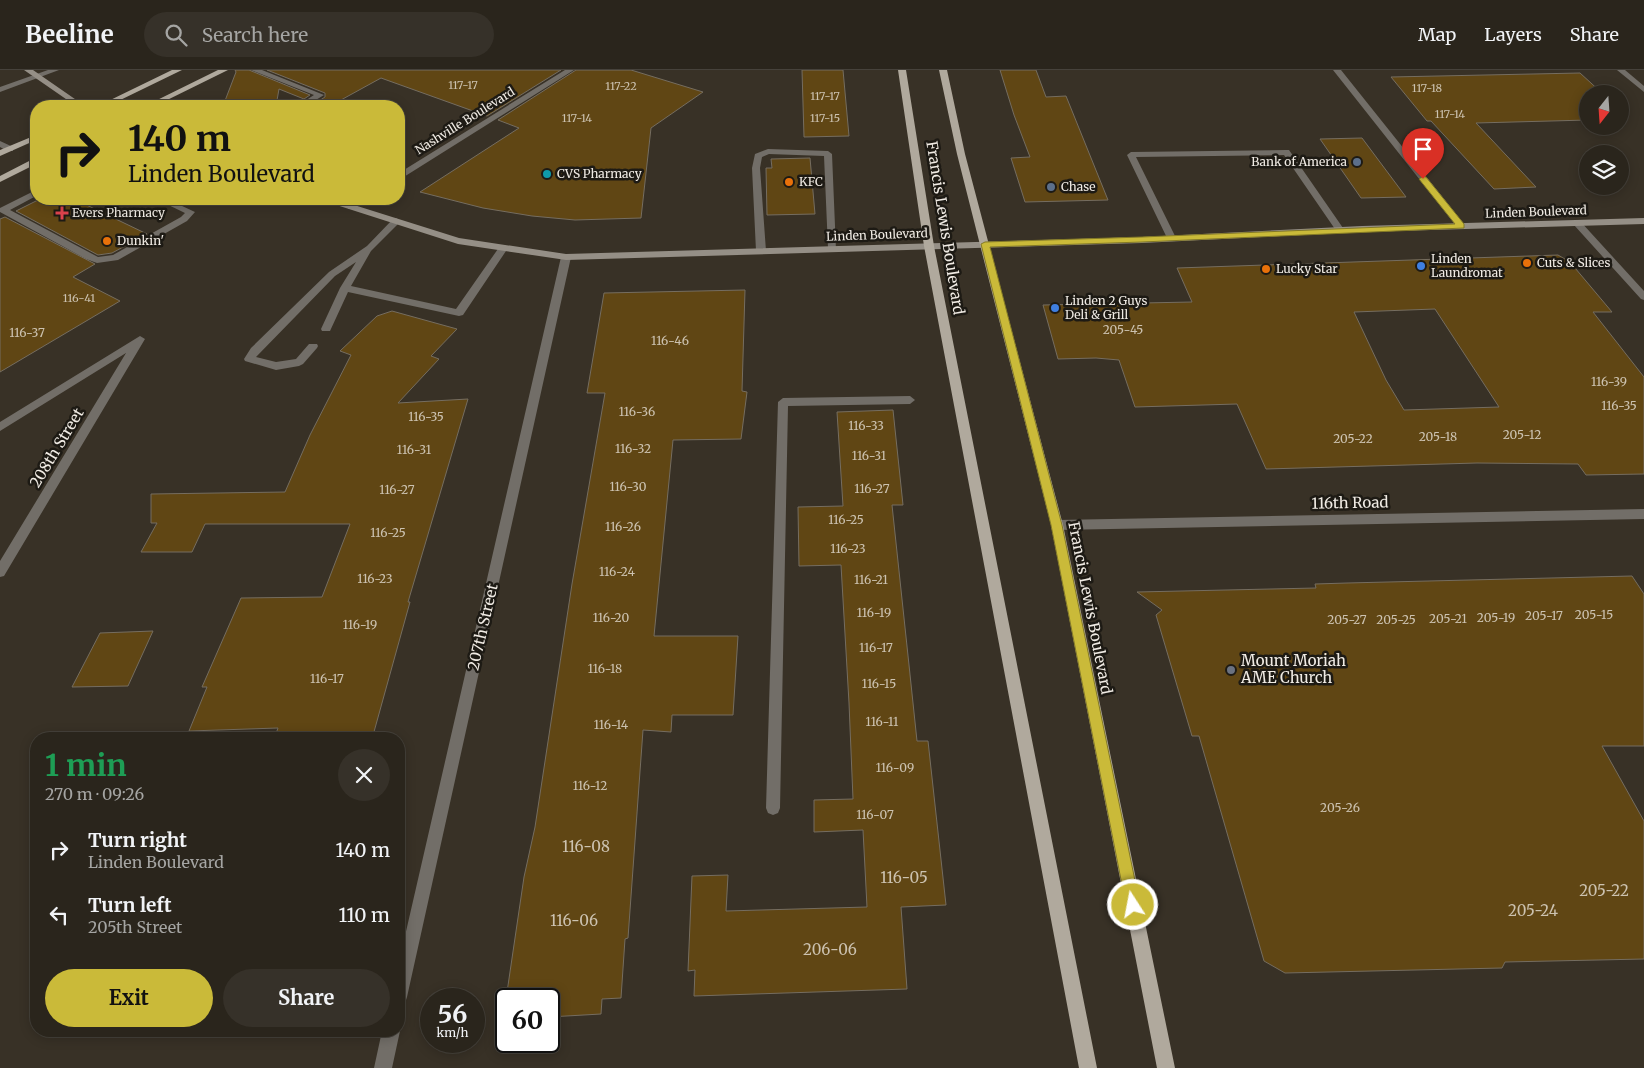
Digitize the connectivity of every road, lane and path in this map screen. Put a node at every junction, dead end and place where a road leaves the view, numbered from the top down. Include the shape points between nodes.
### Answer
1 (28, 70) edge
2 (55, 70) edge
3 (178, 70) edge
4 (224, 70) edge
5 (255, 70) edge
6 (570, 70) edge
7 (902, 70) edge
8 (943, 70) edge
9 (1337, 70) edge
10 (1621, 70) edge
11 (37, 76) junction
12 (0, 90) edge
13 (1644, 90) edge
14 (72, 100) edge
15 (115, 100) edge
16 (162, 100) edge
17 (311, 100) edge
18 (30, 140) edge
19 (0, 143) edge
20 (10, 149) junction
21 (0, 153) edge
22 (30, 164) edge
23 (405, 173) edge
24 (0, 178) edge
25 (30, 196) edge
26 (174, 205) edge
27 (182, 205) edge
28 (348, 205) edge
29 (351, 206) joint
30 (178, 207) junction
31 (1, 209) edge
32 (396, 221) junction
33 (1644, 221) edge
34 (1577, 223) junction
35 (1461, 226) junction
36 (1340, 230) junction
37 (1171, 238) junction
38 (985, 244) junction
39 (929, 246) junction
40 (370, 248) junction
41 (503, 248) junction
42 (833, 248) junction
43 (761, 251) junction
44 (566, 257) junction
45 (346, 288) junction
46 (1644, 298) edge
47 (326, 329) dead end
48 (313, 346) dead end
49 (910, 400) dead end
50 (0, 427) edge
51 (1644, 514) edge
52 (1057, 525) junction
53 (0, 572) edge
54 (773, 808) dead end
55 (405, 969) edge
56 (390, 1037) edge
57 (382, 1068) edge
58 (1088, 1068) edge
59 (1166, 1068) edge

1 - 11 main road
2 - 11 street
3 - 15 main road
4 - 16 main road
5 - 17 street via 320,95
6 - 23 street, Nashville Boulevard
7 - 39 main road, Francis Lewis Boulevard
8 - 38 main road, Francis Lewis Boulevard via 960,154
9 - 35 street
10 - 13 street
11 - 12 street
11 - 14 main road
18 - 20 main road
19 - 20 street
20 - 21 main road
22 - 24 main road
25 - 31 street
26 - 30 street
27 - 30 street
28 - 29 main road, Linden Boulevard
29 - 32 main road, Linden Boulevard
30 - 31 street via 190,212 189,216 106,260 89,257
32 - 40 street
32 - 41 main road, Linden Boulevard via 458,241
33 - 34 main road, Linden Boulevard
34 - 35 main road, Linden Boulevard
34 - 46 street
35 - 36 main road, Linden Boulevard
36 - 37 main road, Linden Boulevard
36 - 37 street via 1286,152 1131,155
37 - 38 main road, Linden Boulevard
38 - 39 main road, Linden Boulevard
38 - 52 main road, Francis Lewis Boulevard
39 - 42 main road, Linden Boulevard
39 - 58 main road, Francis Lewis Boulevard
40 - 45 street
40 - 48 street via 332,274 255,350 250,359 276,366 299,362
41 - 44 main road, Linden Boulevard
41 - 45 street via 459,313
42 - 43 main road, Linden Boulevard
42 - 43 street via 828,154 768,151 758,156 756,168
43 - 44 main road, Linden Boulevard
44 - 55 street, 207th Street
45 - 47 street
49 - 54 street via 783,402
50 - 53 street, 208th Street via 140,339
51 - 52 street, 116th Road
52 - 59 main road, Francis Lewis Boulevard
56 - 57 street

